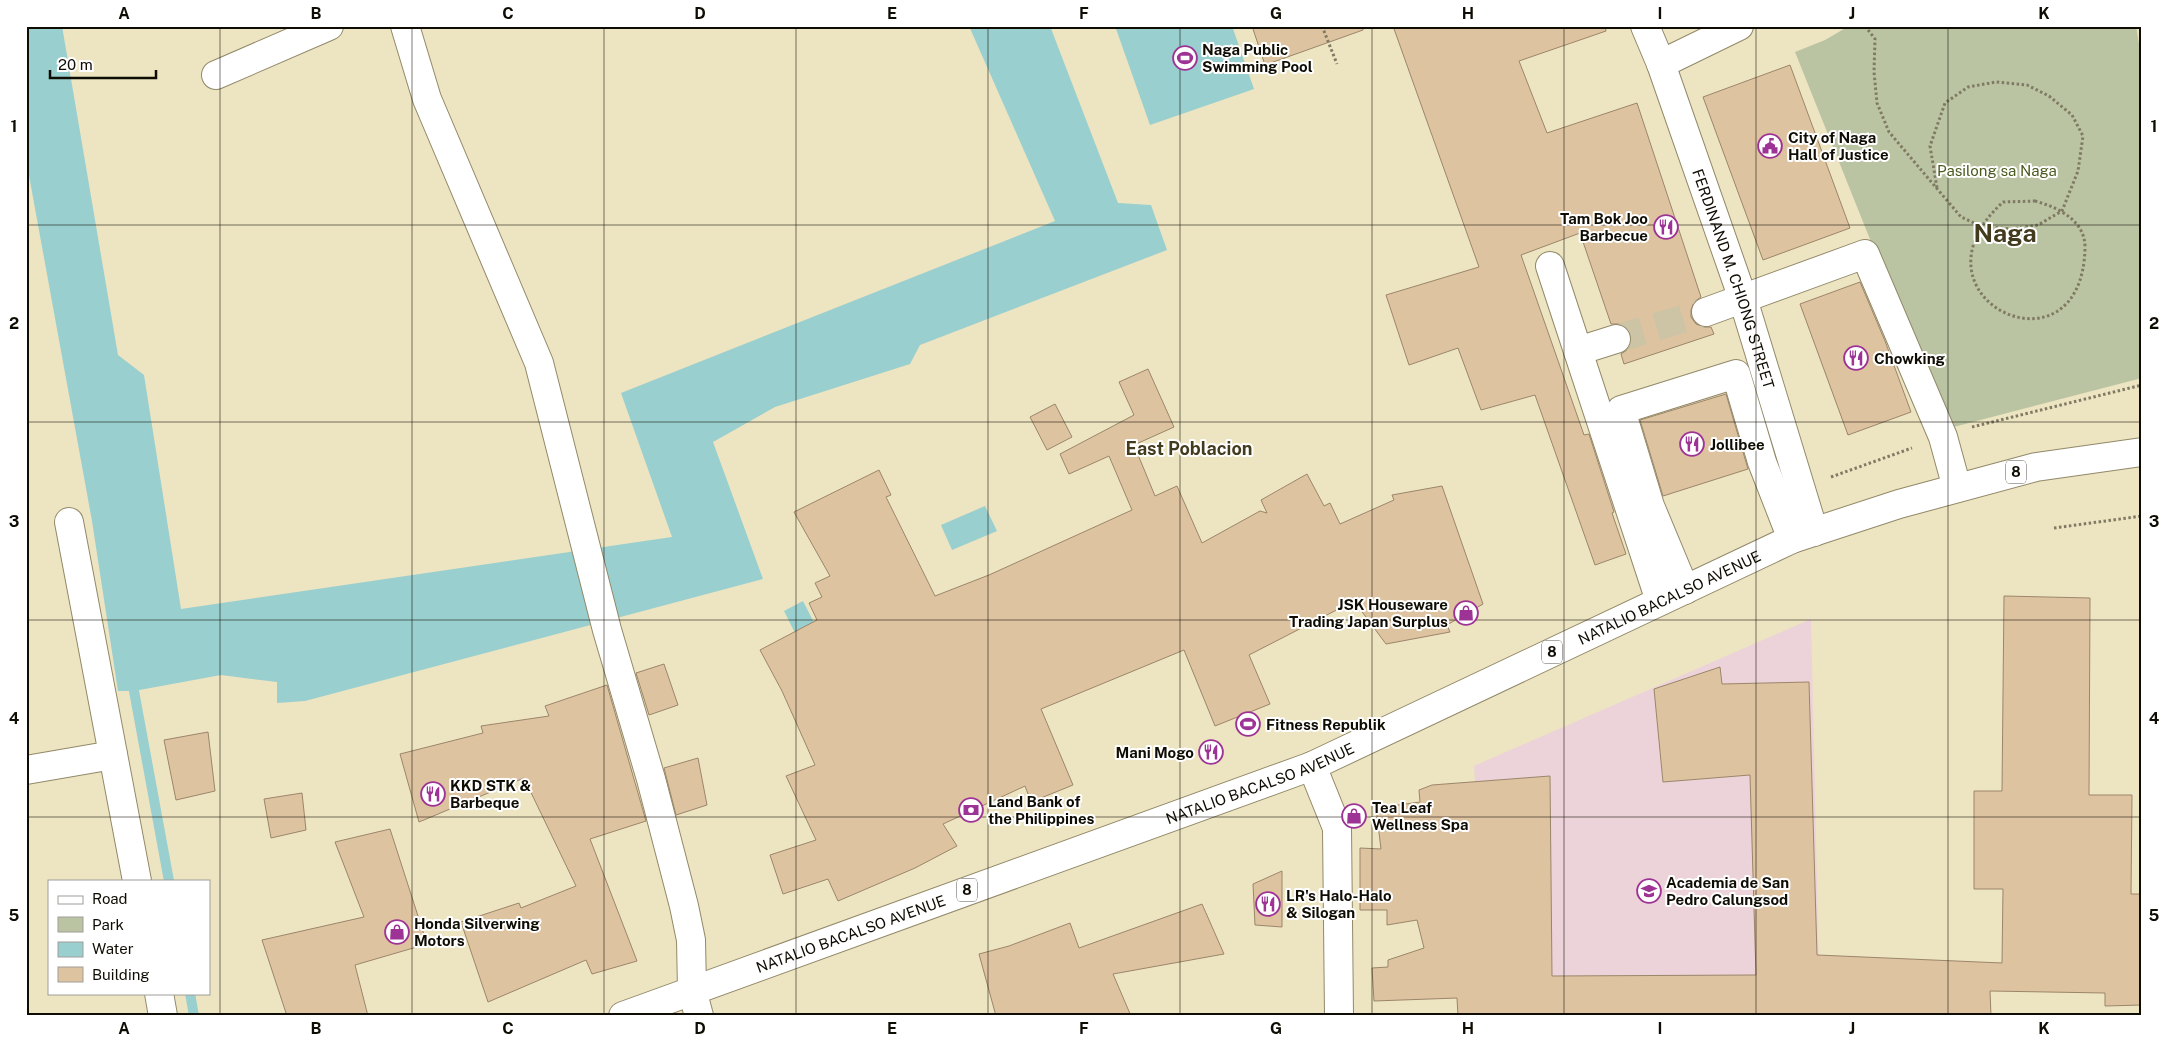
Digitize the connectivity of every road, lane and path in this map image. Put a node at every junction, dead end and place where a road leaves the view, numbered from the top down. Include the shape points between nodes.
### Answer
1 (329, 26) edge
2 (405, 26) edge
3 (1322, 26) edge
4 (1645, 26) edge
5 (1739, 26) edge
6 (1865, 26) edge
7 (1337, 64) dead end
8 (1661, 64) junction
9 (216, 75) dead end
10 (1936, 188) junction
11 (2062, 211) junction
12 (1981, 226) junction
13 (1550, 266) dead end
14 (1743, 299) junction
15 (1706, 312) tunnel mouth
16 (1616, 339) tunnel mouth
17 (1578, 351) junction
18 (2142, 452) edge
19 (1956, 488) junction
20 (2142, 516) edge
21 (69, 522) dead end
22 (2054, 528) dead end
23 (1803, 535) junction
24 (1685, 590) junction
25 (1660, 601) junction
26 (113, 755) junction
27 (1312, 766) junction
28 (26, 770) edge
29 (137, 880) edge
30 (692, 990) junction
31 (159, 994) edge
32 (163, 1016) edge
33 (623, 1016) edge
34 (699, 1016) edge
35 (1339, 1016) edge

1 - 9 main road
2 - 30 main road via 427,99 539,363 607,630 684,906 691,940
3 - 7 path
4 - 8 main road, FERDINAND M. CHIONG STREET
5 - 8 main road
6 - 10 path via 1876,39 1874,72 1877,103 1889,132
8 - 14 main road, FERDINAND M. CHIONG STREET
10 - 11 path via 1930,146 1945,103 1968,87 1996,82 2027,85 2049,96 2072,115 2084,136 2078,171
10 - 12 path via 1961,217
11 - 12 path via 2038,225 2011,229
11 - 12 path via 2035,201 2003,202
11 - 12 path via 2077,224 2085,242 2080,284 2072,298 2053,314 2036,319 1997,309 1974,284 1970,268 1971,250
13 - 17 main road
14 - 15 main road
14 - 19 main road via 1864,254 1943,437
14 - 23 main road, FERDINAND M. CHIONG STREET
16 - 17 main road
17 - 25 main road
18 - 19 main road, NATALIO BACALSO AVENUE / 8 via 2036,467
19 - 23 main road, NATALIO BACALSO AVENUE / 8
20 - 22 path
21 - 26 main road
23 - 24 main road, NATALIO BACALSO AVENUE / 8
23 - 24 main road via 1762,462 1736,374 1621,410 1650,506
24 - 25 main road, NATALIO BACALSO AVENUE / 8
25 - 27 main road, NATALIO BACALSO AVENUE / 8
26 - 28 main road
26 - 29 main road
27 - 30 main road, NATALIO BACALSO AVENUE / 8
27 - 35 main road via 1337,828
30 - 33 main road, NATALIO BACALSO AVENUE / 8
30 - 34 main road
31 - 32 main road

